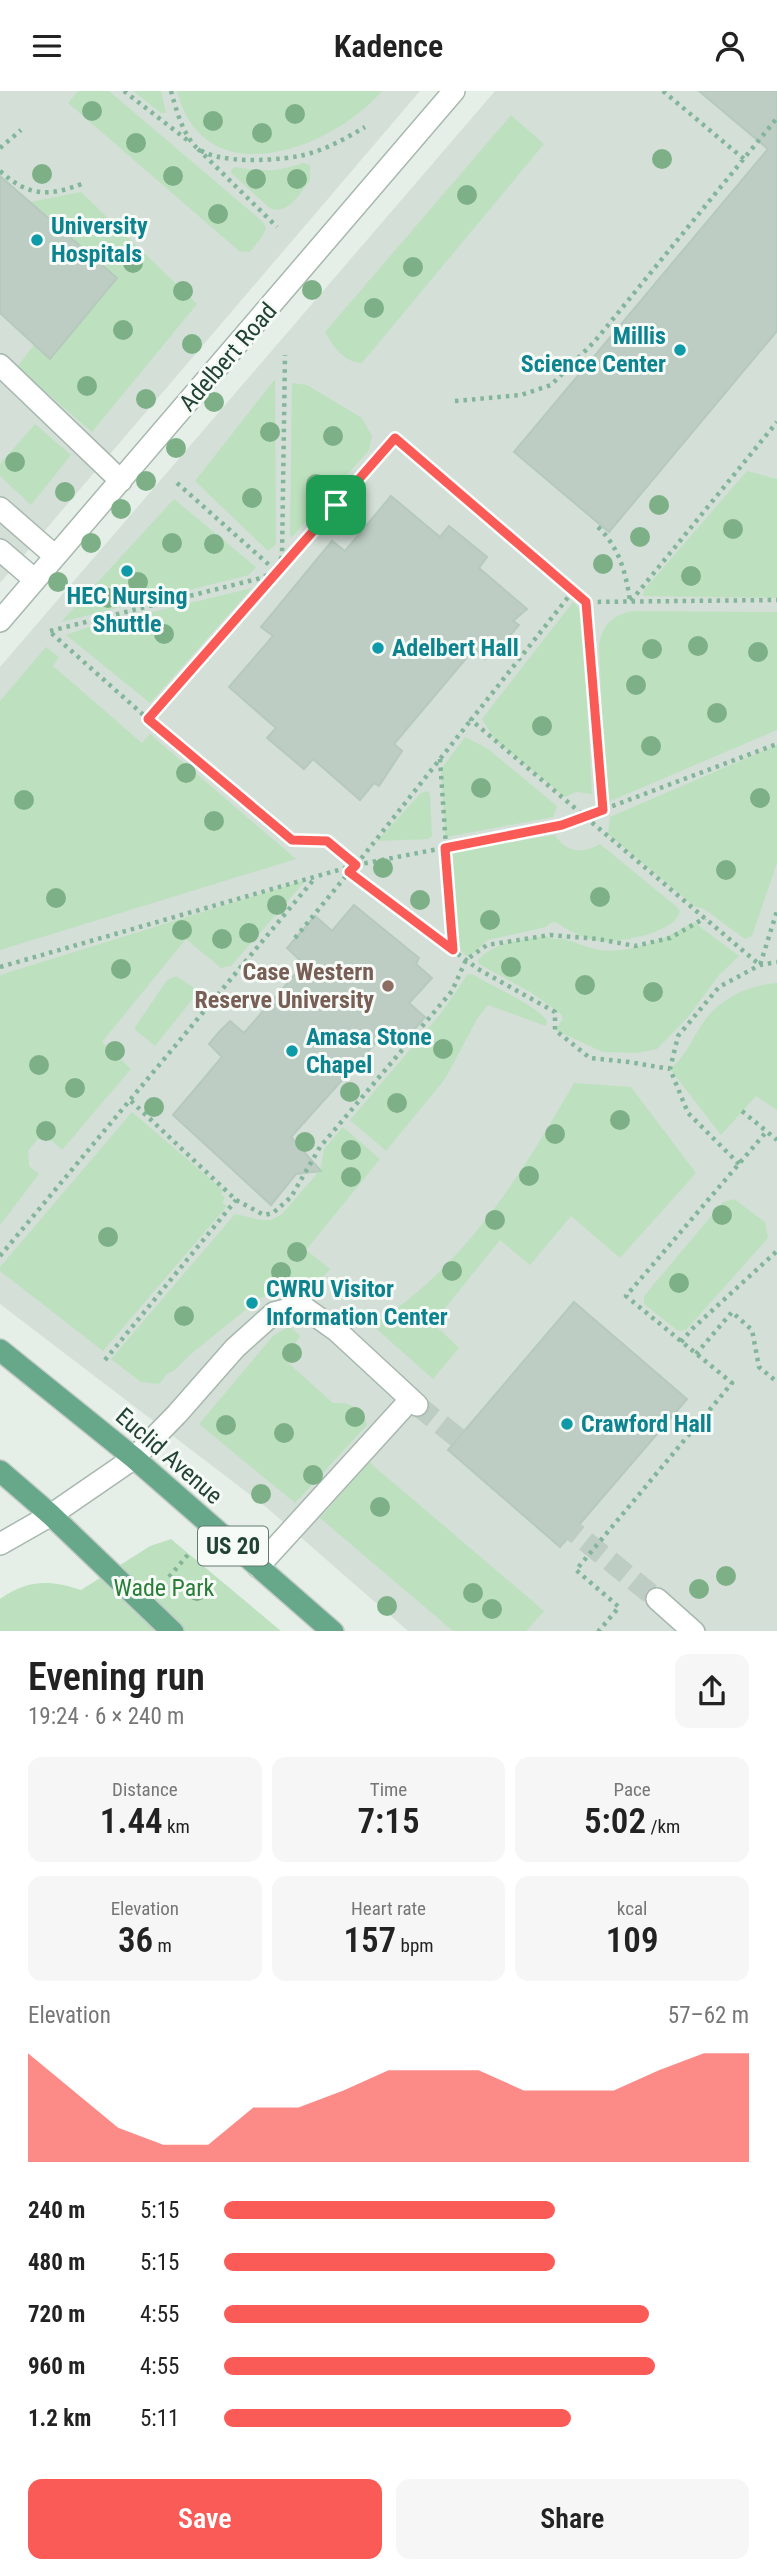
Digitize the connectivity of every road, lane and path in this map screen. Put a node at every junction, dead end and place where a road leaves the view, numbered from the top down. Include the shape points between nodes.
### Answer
1 (124, 91) edge
2 (171, 91) edge
3 (454, 91) edge
4 (663, 91) edge
5 (777, 118) edge
6 (365, 127) dead end
7 (21, 130) dead end
8 (196, 147) junction
9 (0, 148) edge
10 (744, 159) junction
11 (0, 171) edge
12 (84, 183) dead end
13 (277, 227) dead end
14 (285, 355) dead end
15 (0, 365) edge
16 (455, 401) dead end
17 (777, 422) edge
18 (121, 481) junction
19 (177, 483) dead end
20 (0, 508) edge
21 (598, 527) dead end
22 (0, 550) edge
23 (55, 556) junction
24 (276, 571) junction
25 (35, 580) junction
26 (573, 591) junction
27 (777, 600) edge
28 (631, 601) junction
29 (586, 602) junction
30 (0, 621) edge
31 (148, 719) junction
32 (471, 720) junction
33 (777, 744) edge
34 (440, 758) junction
35 (603, 810) junction
36 (586, 816) junction
37 (445, 848) junction
38 (356, 865) junction
39 (349, 872) junction
40 (315, 877) dead end
41 (777, 911) edge
42 (705, 918) junction
43 (295, 938) dead end
44 (453, 950) junction
45 (466, 960) junction
46 (777, 962) edge
47 (760, 965) junction
48 (0, 967) edge
49 (670, 1069) junction
50 (131, 1101) junction
51 (742, 1111) dead end
52 (767, 1131) junction
53 (777, 1140) edge
54 (739, 1164) junction
55 (236, 1200) junction
56 (777, 1251) edge
57 (0, 1256) edge
58 (681, 1342) junction
59 (0, 1350) edge
60 (696, 1354) junction
61 (105, 1360) dead end
62 (777, 1382) edge
63 (134, 1458) junction
64 (0, 1471) edge
65 (51, 1515) junction
66 (0, 1544) edge
67 (193, 1550) dead end
68 (258, 1567) junction
69 (169, 1577) dead end
70 (657, 1599) tunnel mouth
71 (172, 1631) edge
72 (332, 1631) edge
73 (599, 1631) edge
74 (693, 1631) edge

1 - 8 path
2 - 8 path
3 - 18 street, Adelbert Road
4 - 10 path
5 - 10 path
6 - 8 path via 311,153 277,159 234,159
7 - 9 path
8 - 13 path
10 - 16 path via 595,341 551,385 521,394
11 - 12 path via 20,186 43,193
14 - 24 path via 282,556
15 - 18 street
17 - 28 path
18 - 23 street, Adelbert Road
19 - 24 path
20 - 23 street
21 - 28 path via 614,545
22 - 25 street
23 - 25 street, Adelbert Road
24 - 26 path via 395,438
24 - 31 path
24 - 31 path via 49,631
25 - 30 street, Adelbert Road
26 - 29 path
26 - 32 path
27 - 28 path
28 - 29 path
29 - 35 path
31 - 38 path via 292,840 327,841
32 - 34 path
32 - 36 path
33 - 35 path
34 - 37 path
34 - 38 path
35 - 36 path
36 - 37 path
36 - 42 path
37 - 38 path
37 - 44 path
38 - 39 path
38 - 48 path
39 - 43 path
39 - 44 path
40 - 50 path
41 - 47 path
42 - 45 path via 670,938 635,946 550,935 487,945
42 - 47 path
44 - 45 path
45 - 49 path via 555,1012 555,1030 590,1058
45 - 55 path via 452,991 320,1147 282,1207 264,1215
46 - 47 path
47 - 49 path via 719,987 678,1036
49 - 54 path via 688,1113
50 - 55 path
50 - 57 path
51 - 52 path
52 - 53 path
52 - 54 path
54 - 58 path via 626,1296
55 - 61 path
56 - 58 path
58 - 60 path
59 - 63 main road, Euclid Avenue / US 20
60 - 62 path via 732,1313 752,1330 759,1367
60 - 73 path via 732,1383 576,1570 619,1607
63 - 65 street
63 - 68 main road, Euclid Avenue / US 20
63 - 68 street via 235,1348 274,1313 302,1306 337,1331 413,1402
64 - 65 main road
65 - 66 street
65 - 71 main road
67 - 69 path
68 - 72 main road, Euclid Avenue / US 20
70 - 74 street

